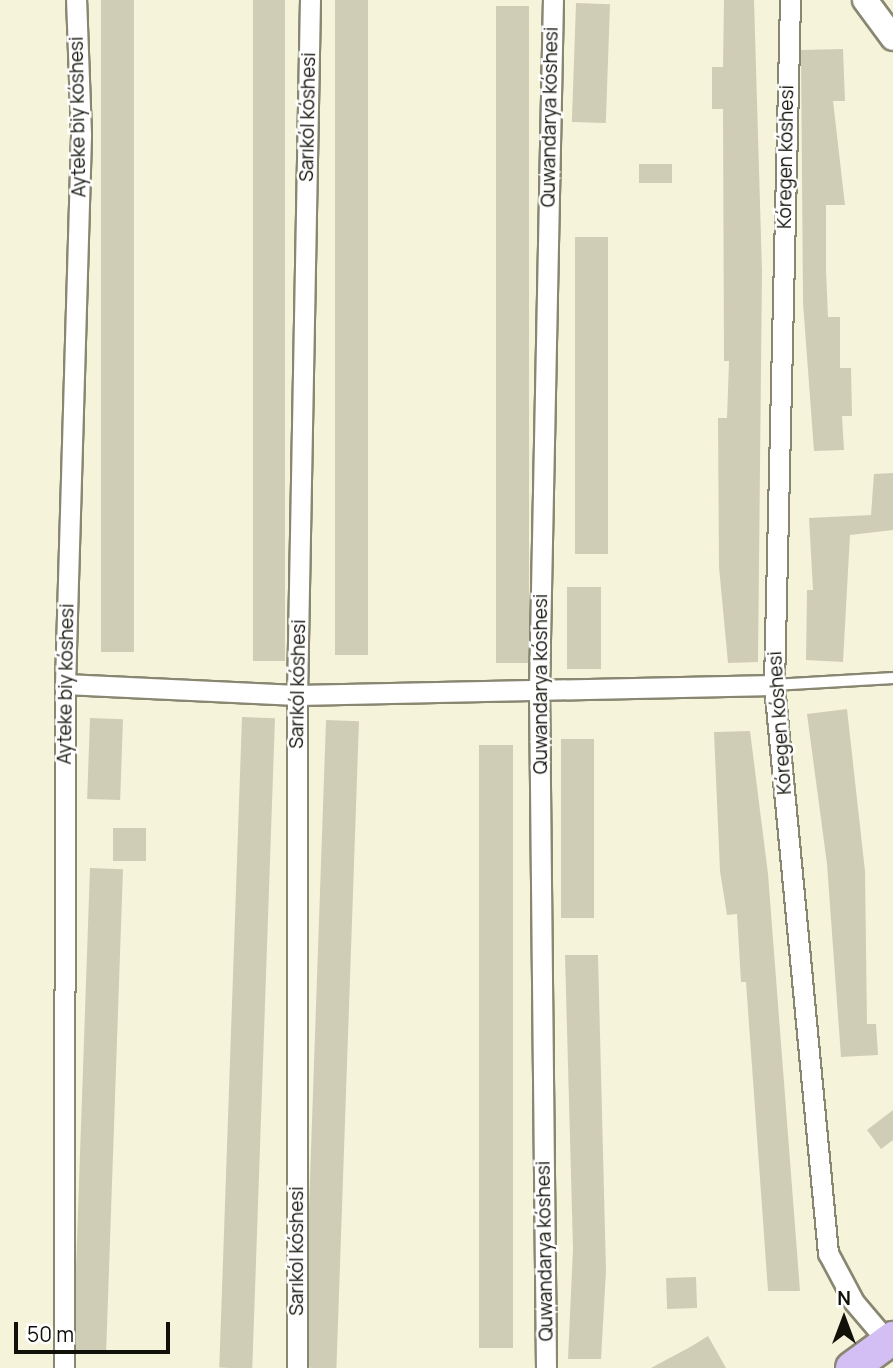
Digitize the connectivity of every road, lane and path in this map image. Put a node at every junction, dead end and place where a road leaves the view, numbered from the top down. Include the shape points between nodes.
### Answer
1 (76, 0) edge
2 (310, 0) edge
3 (553, 0) edge
4 (790, 0) edge
5 (864, 0) edge
6 (893, 38) edge
7 (893, 678) edge
8 (65, 684) junction
9 (774, 685) junction
10 (539, 690) junction
11 (297, 695) junction
12 (890, 1340) edge
13 (64, 1368) edge
14 (297, 1368) edge
15 (546, 1368) edge
16 (852, 1368) edge

1 - 8 street, Ayteke biy kóshesi via 81,134
2 - 11 street, Sarıkól kóshesi
3 - 10 street, Quwandarya kóshesi
4 - 9 street, Kóregen kóshesi
5 - 6 street
7 - 9 lane
8 - 11 street
8 - 13 street, Ayteke biy kóshesi
9 - 10 street
9 - 12 street, Kóregen kóshesi via 828,1253 854,1302
10 - 11 street
10 - 15 street, Quwandarya kóshesi
11 - 14 street, Sarıkól kóshesi
12 - 16 main road

